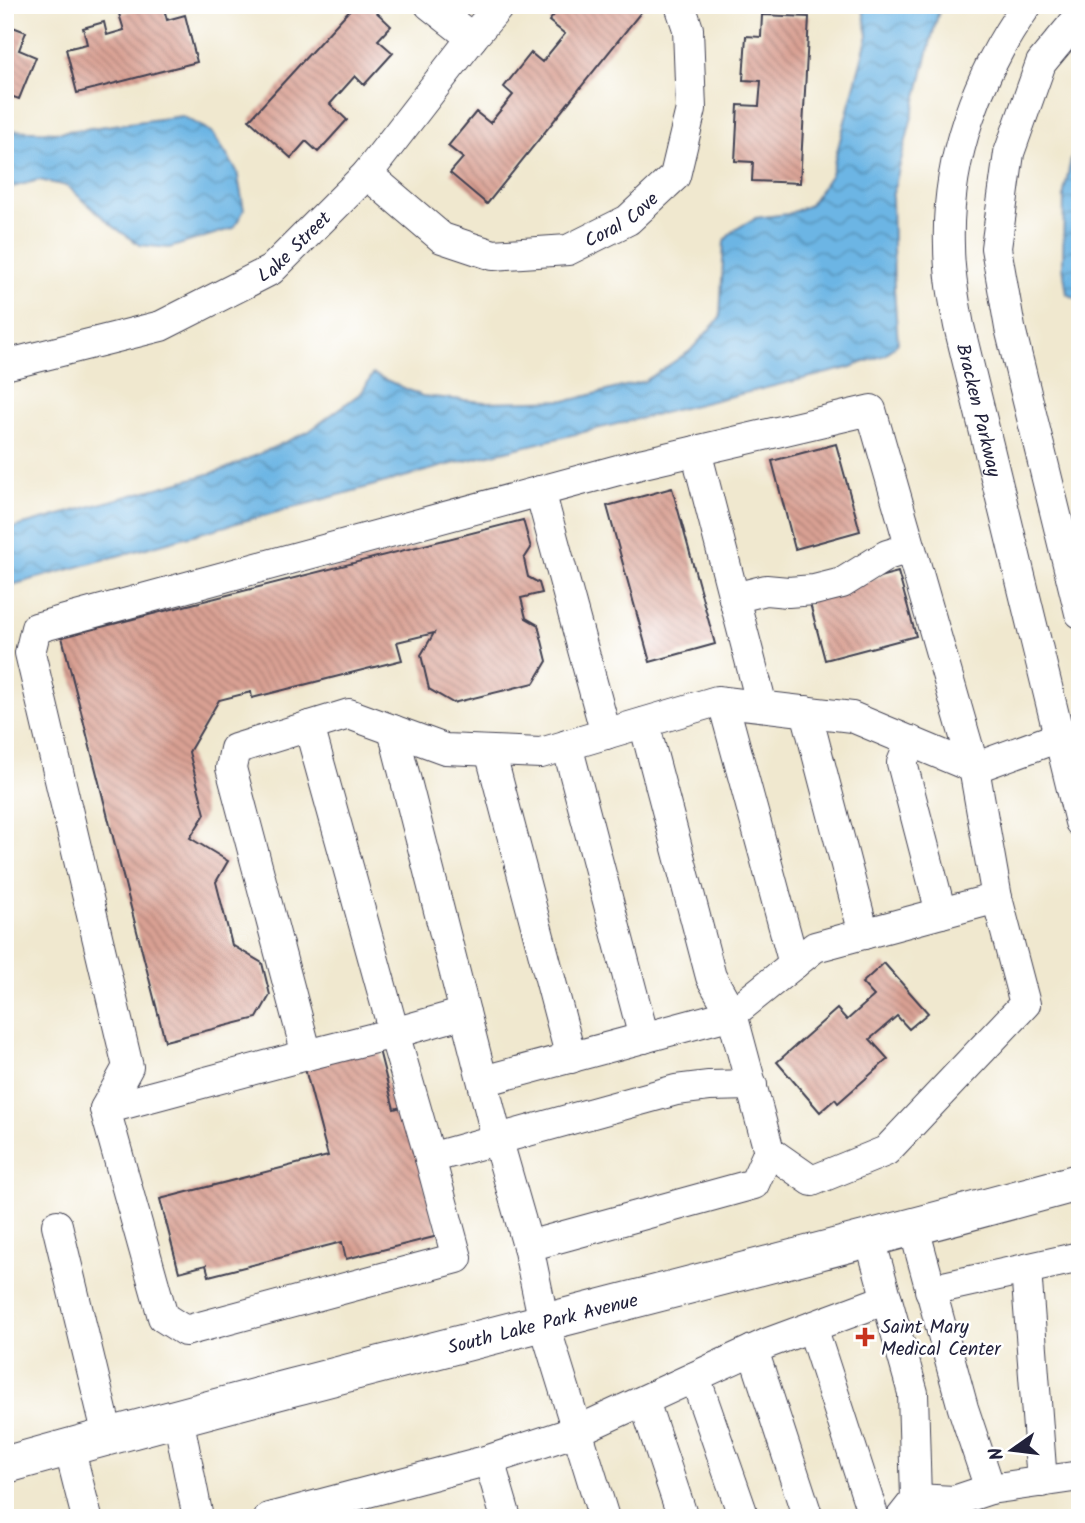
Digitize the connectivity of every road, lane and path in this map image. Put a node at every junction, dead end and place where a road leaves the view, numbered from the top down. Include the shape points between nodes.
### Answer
1 (430, 5) edge
2 (500, 5) edge
3 (680, 5) edge
4 (1027, 5) edge
5 (1080, 16) edge
6 (471, 38) junction
7 (368, 174) junction
8 (5, 365) edge
9 (696, 451) junction
10 (540, 491) junction
11 (911, 548) junction
12 (734, 598) junction
13 (1080, 613) edge
14 (723, 702) junction
15 (762, 706) junction
16 (806, 712) junction
17 (644, 723) junction
18 (310, 726) junction
19 (393, 730) junction
20 (606, 734) junction
21 (1070, 735) edge
22 (911, 741) junction
23 (567, 745) junction
24 (490, 751) junction
25 (974, 768) junction
26 (1080, 822) edge
27 (997, 898) junction
28 (942, 913) junction
29 (864, 934) junction
30 (793, 964) junction
31 (465, 1013) junction
32 (732, 1014) junction
33 (394, 1033) junction
34 (644, 1038) junction
35 (307, 1055) junction
36 (571, 1058) junction
37 (483, 1081) junction
38 (752, 1085) junction
39 (106, 1109) junction
40 (497, 1138) junction
41 (769, 1151) junction
42 (430, 1157) junction
43 (1080, 1182) edge
44 (57, 1225) dead end
45 (914, 1228) junction
46 (870, 1239) junction
47 (528, 1246) junction
48 (1080, 1257) edge
49 (1026, 1269) junction
50 (930, 1290) junction
51 (887, 1299) junction
52 (544, 1322) junction
53 (812, 1327) junction
54 (753, 1350) junction
55 (695, 1377) junction
56 (644, 1401) junction
57 (178, 1416) junction
58 (577, 1431) junction
59 (108, 1436) junction
60 (69, 1447) junction
61 (489, 1460) junction
62 (5, 1465) edge
63 (1080, 1476) edge
64 (1042, 1482) junction
65 (990, 1489) junction
66 (909, 1508) edge
67 (87, 1518) edge
68 (198, 1518) edge
69 (269, 1518) edge
70 (506, 1518) edge
71 (604, 1518) edge
72 (683, 1518) edge
73 (744, 1518) edge
74 (808, 1518) edge
75 (874, 1518) edge

1 - 6 street
2 - 6 street, Lake Street
3 - 7 street, Coral Cove via 688,29 691,109 676,176 628,220 568,250 493,255 442,238
4 - 21 street, Bracken Parkway via 989,68 970,114 955,168 948,244 959,326
5 - 13 street via 1041,63 1009,153 996,248 1010,328
6 - 7 street, Lake Street
7 - 8 street, Lake Street via 271,270 161,326
9 - 10 street
9 - 11 street via 871,410
9 - 12 street
10 - 20 street
10 - 39 street via 36,628 30,653 128,1067
11 - 12 street via 887,555 842,583 814,590 766,590
11 - 25 street
12 - 15 street
14 - 15 street
14 - 17 street
14 - 30 street
15 - 16 street
16 - 22 street via 852,717
16 - 29 street
17 - 20 street
17 - 32 street via 711,977
18 - 19 street via 349,714
18 - 33 street
18 - 35 street via 235,749 231,768
19 - 24 street via 445,749
19 - 31 street
20 - 23 street
21 - 25 street
21 - 26 street, Bracken Parkway
22 - 25 street
22 - 28 street via 902,763
23 - 24 street via 541,753
23 - 34 street
24 - 36 street
25 - 27 street
27 - 28 street
27 - 41 street via 1025,1004 886,1151 812,1181
28 - 29 street
29 - 30 street via 815,947
30 - 32 street
31 - 33 street
31 - 37 street
32 - 34 street
32 - 38 street
33 - 35 street
33 - 42 street
34 - 36 street
35 - 39 street
36 - 37 street
37 - 40 street
38 - 40 street via 676,1090
38 - 41 street
39 - 42 street via 163,1317 185,1331 457,1258
40 - 42 street
40 - 47 street
41 - 47 street via 754,1184
43 - 45 main road, South Lake Park Avenue
44 - 59 street
45 - 46 main road, South Lake Park Avenue
45 - 50 street
46 - 51 street
46 - 52 main road, South Lake Park Avenue
47 - 52 street
48 - 49 street
49 - 50 street
49 - 64 street
50 - 65 street
51 - 53 street
51 - 66 street via 913,1393
52 - 57 main road, South Lake Park Avenue
52 - 58 street
53 - 54 street
53 - 75 street
54 - 55 street
54 - 74 street
55 - 56 street
55 - 73 street
56 - 58 street
56 - 72 street
57 - 59 main road, South Lake Park Avenue
57 - 68 street
58 - 61 street
58 - 71 street
59 - 60 main road, South Lake Park Avenue
60 - 62 main road, South Lake Park Avenue
60 - 67 street
61 - 69 street
61 - 70 street
63 - 64 street
64 - 65 street
65 - 66 street

